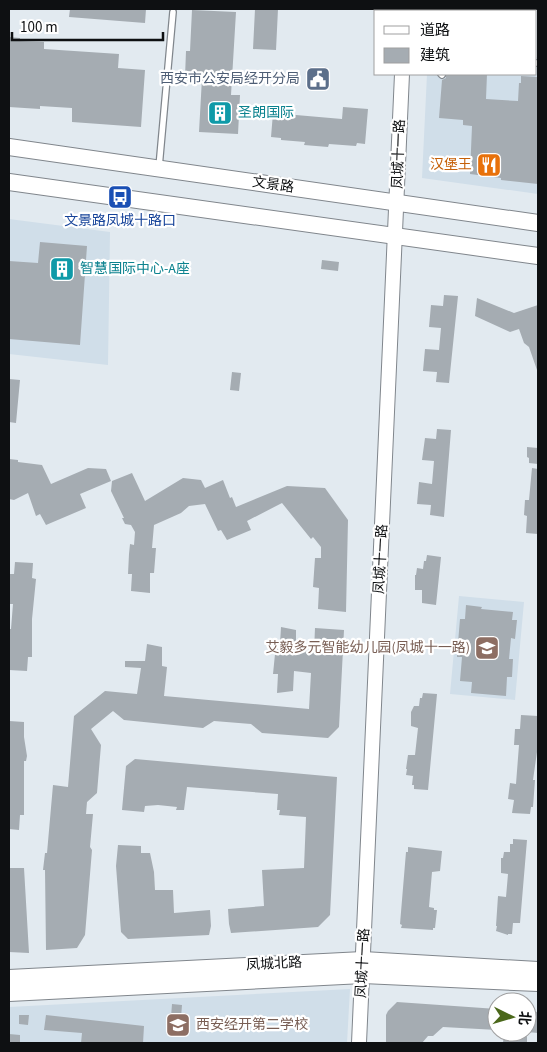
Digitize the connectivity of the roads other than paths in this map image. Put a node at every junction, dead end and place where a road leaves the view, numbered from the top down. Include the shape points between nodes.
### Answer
1 (174, 12) dead end
2 (402, 75) edge
3 (9, 147) edge
4 (158, 169) junction
5 (9, 182) edge
6 (397, 203) junction
7 (538, 223) edge
8 (395, 236) junction
9 (538, 256) edge
10 (363, 967) junction
11 (538, 970) edge
12 (9, 978) edge
13 (538, 983) edge
14 (9, 993) edge
15 (359, 1043) edge

1 - 4 lane
2 - 6 street, 凤城十一路
3 - 4 main road, 文景路
4 - 6 main road, 文景路
5 - 8 main road
6 - 7 main road, 文景路
6 - 8 street, 凤城十一路
8 - 9 main road
8 - 10 street, 凤城十一路
10 - 11 main road, 凤城北路
10 - 12 main road, 凤城北路
10 - 13 main road, 凤城北路
10 - 14 main road, 凤城北路
10 - 15 street, 凤城十一路

